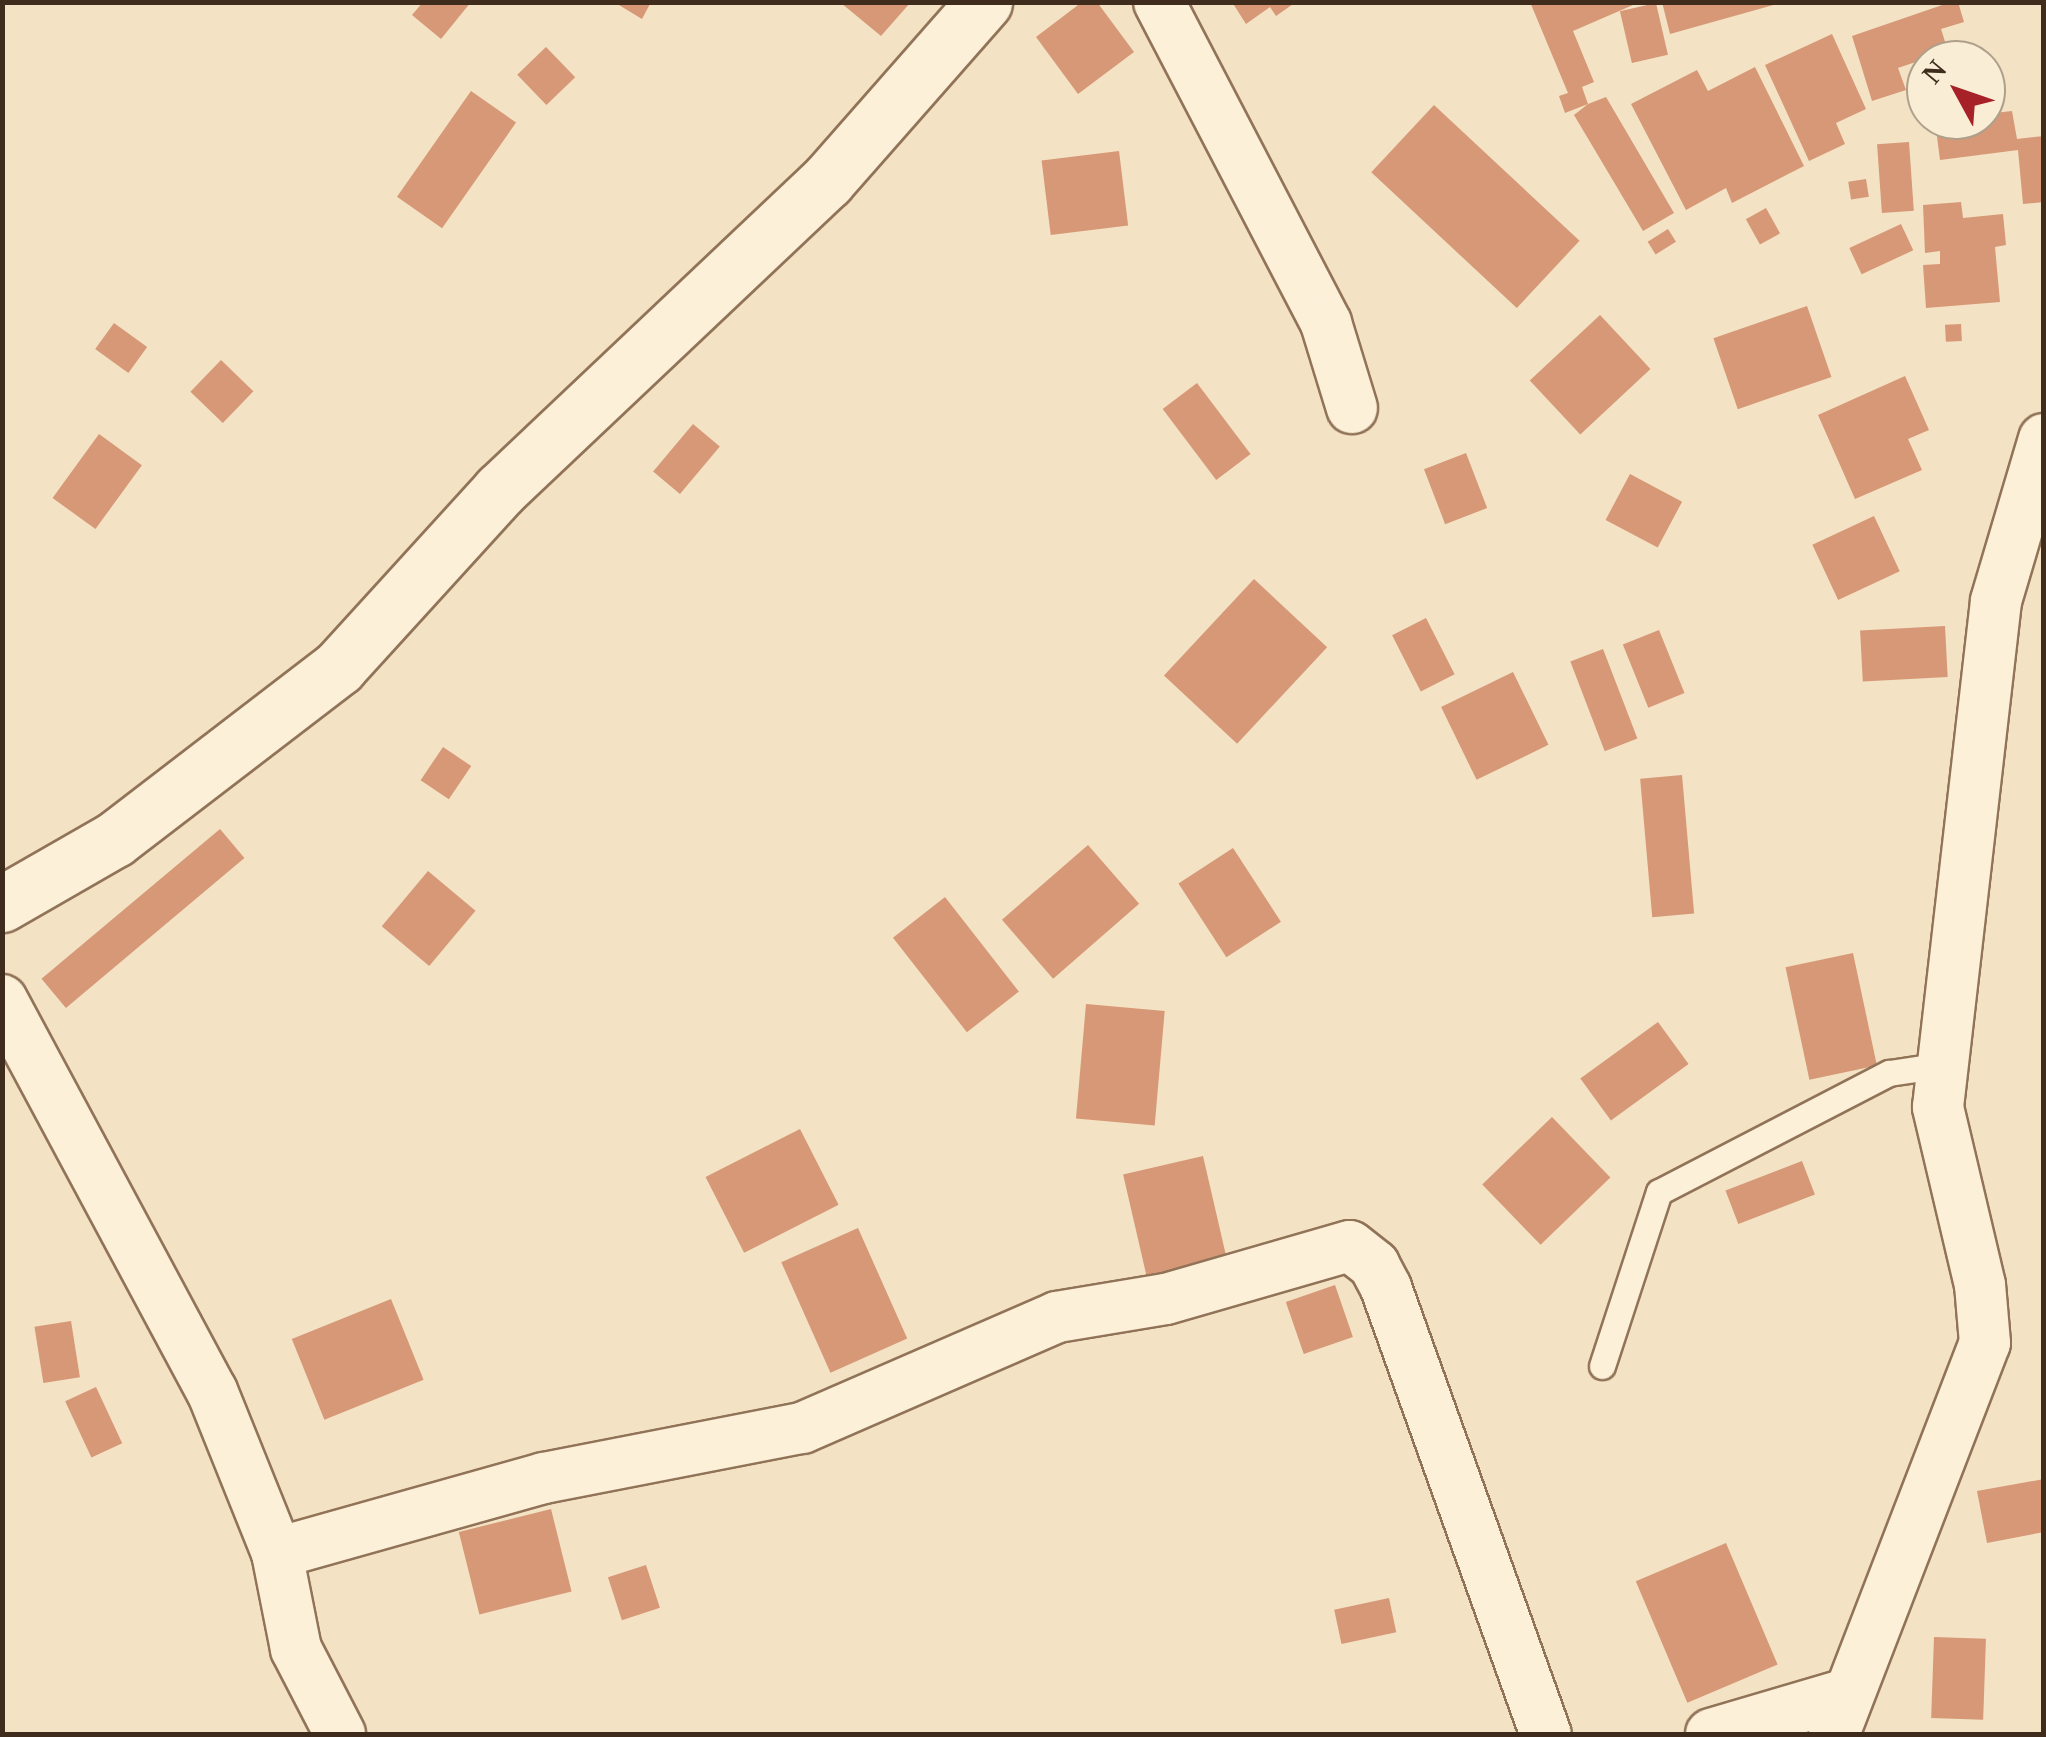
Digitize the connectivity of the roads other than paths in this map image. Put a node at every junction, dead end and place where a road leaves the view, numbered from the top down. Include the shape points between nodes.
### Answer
1 (984, 2) edge
2 (1159, 2) edge
3 (1352, 408) dead end
4 (2044, 439) edge
5 (2, 904) edge
6 (2, 1000) edge
7 (1944, 1065) junction
8 (1602, 1366) dead end
9 (277, 1553) junction
10 (1840, 1714) edge
11 (340, 1734) edge
12 (1546, 1734) edge
13 (1711, 1734) edge

1 - 5 street via 827,180 500,490 339,667 115,838
2 - 3 street via 1326,323
4 - 7 street via 2001,569
6 - 9 street via 152,1270 212,1392
7 - 8 lane via 1889,1073 1659,1192
7 - 10 street via 1938,1107 1980,1285 1984,1343
9 - 11 street via 296,1649
9 - 12 street via 544,1478 802,1428 1057,1317 1166,1299 1350,1246 1374,1265 1386,1288
10 - 13 street

